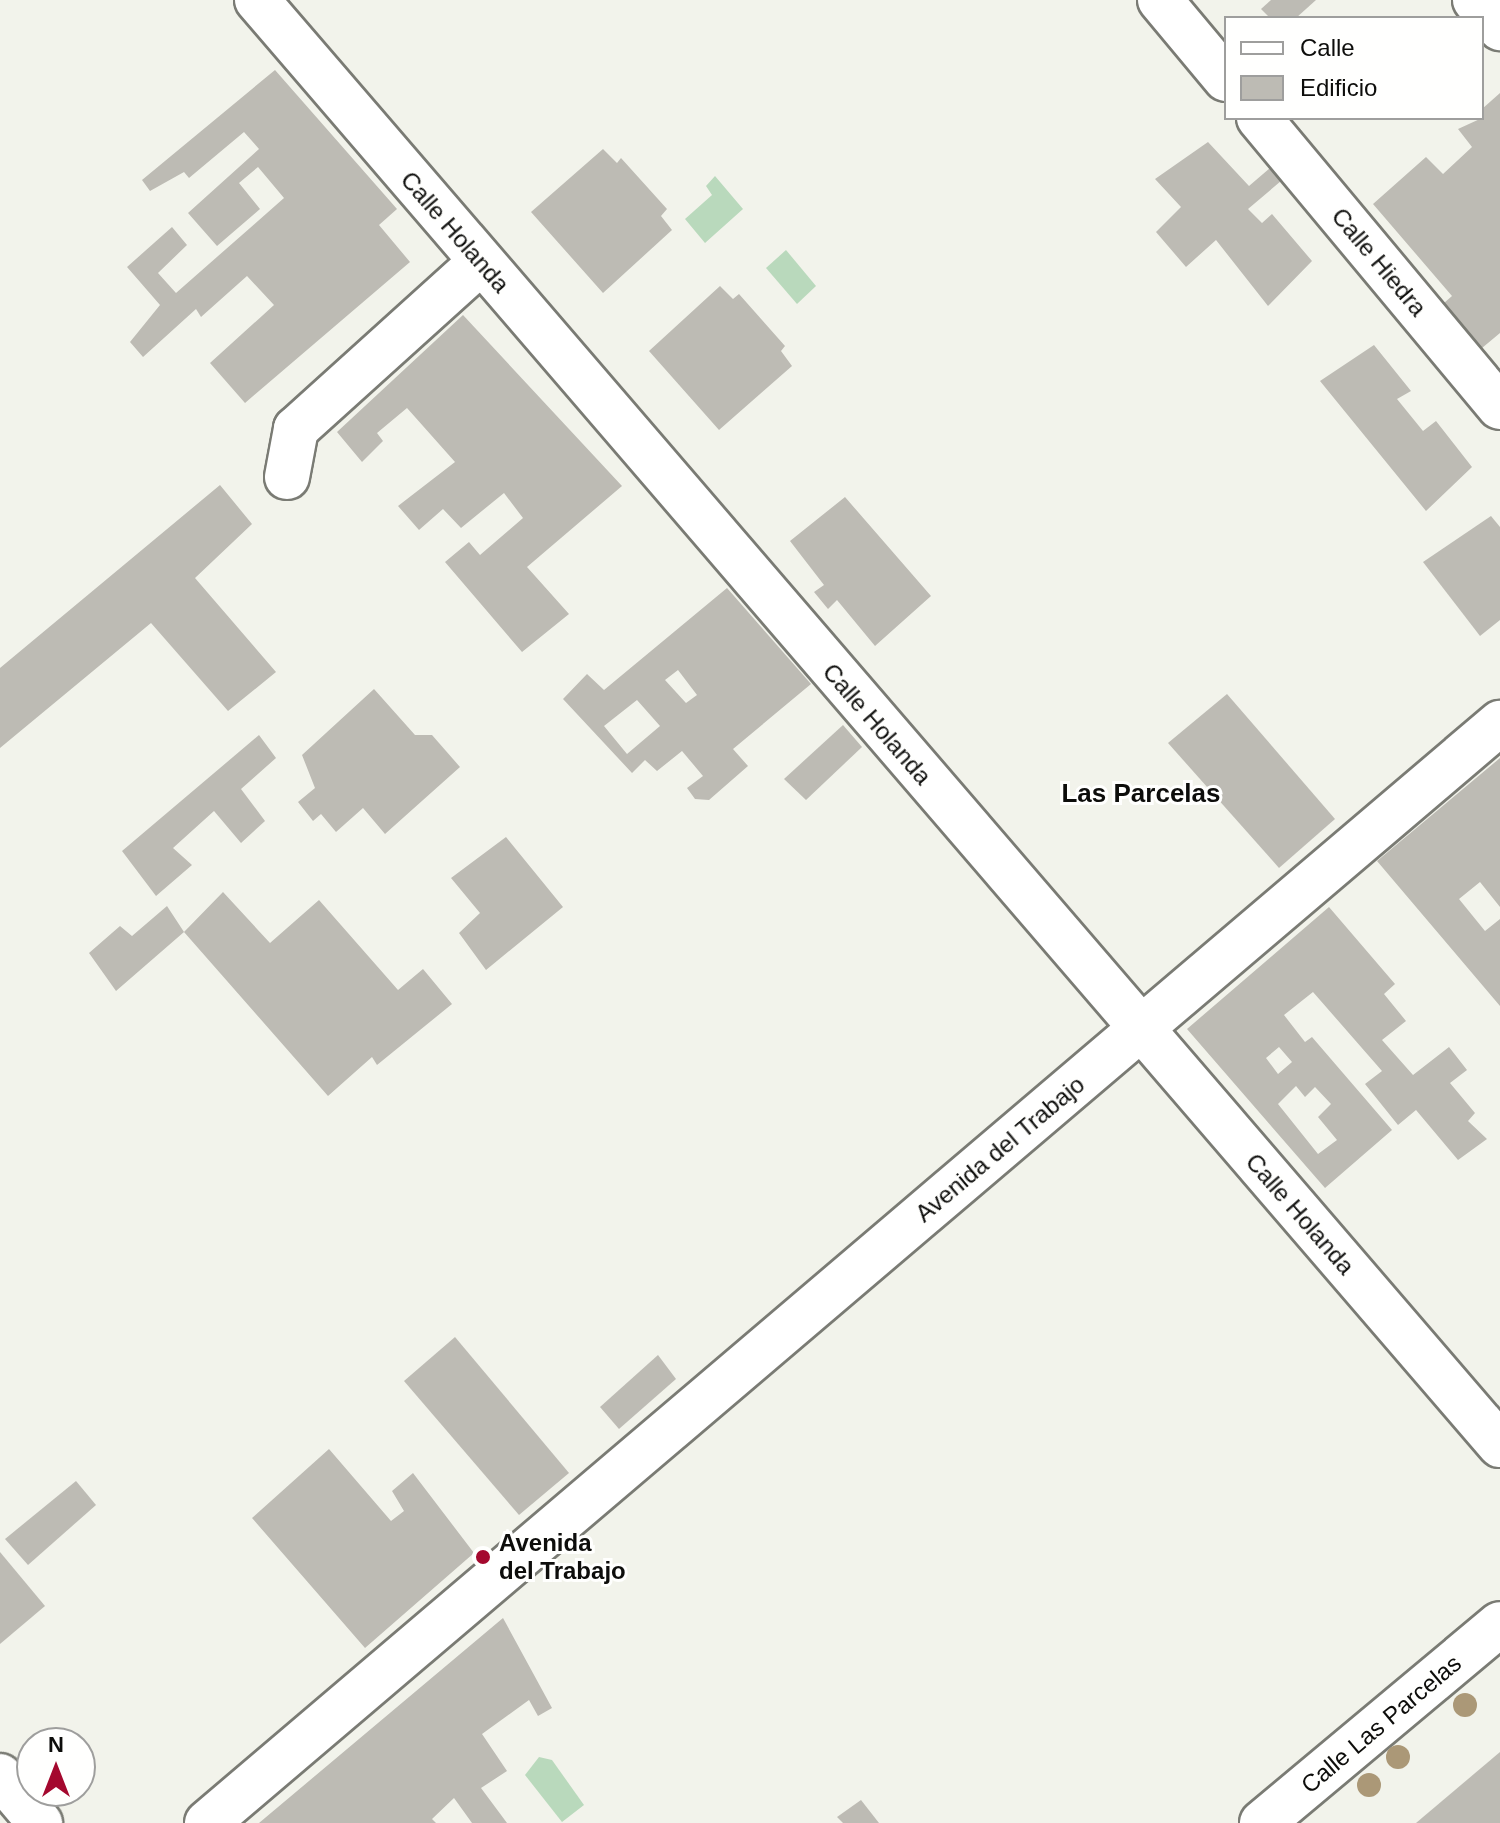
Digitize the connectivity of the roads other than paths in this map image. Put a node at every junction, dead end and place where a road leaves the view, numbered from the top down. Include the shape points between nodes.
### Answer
1 (1160, 0) edge
2 (1475, 0) edge
3 (262, 2) edge
4 (1500, 28) edge
5 (1224, 77) edge
6 (1261, 120) edge
7 (481, 262) junction
8 (1500, 407) edge
9 (287, 477) dead end
10 (1500, 723) edge
11 (1140, 1030) junction
12 (1500, 1445) edge
13 (1500, 1624) edge
14 (0, 1776) edge
15 (40, 1823) edge
16 (207, 1823) edge
17 (1262, 1823) edge

1 - 5 street
2 - 4 street
3 - 7 street, Calle Holanda
6 - 8 street, Calle Hiedra
7 - 9 street via 296,429
7 - 11 street, Calle Holanda
10 - 11 street, Avenida del Trabajo
11 - 12 street, Calle Holanda
11 - 16 street, Avenida del Trabajo
13 - 17 street, Calle Las Parcelas
14 - 15 street

